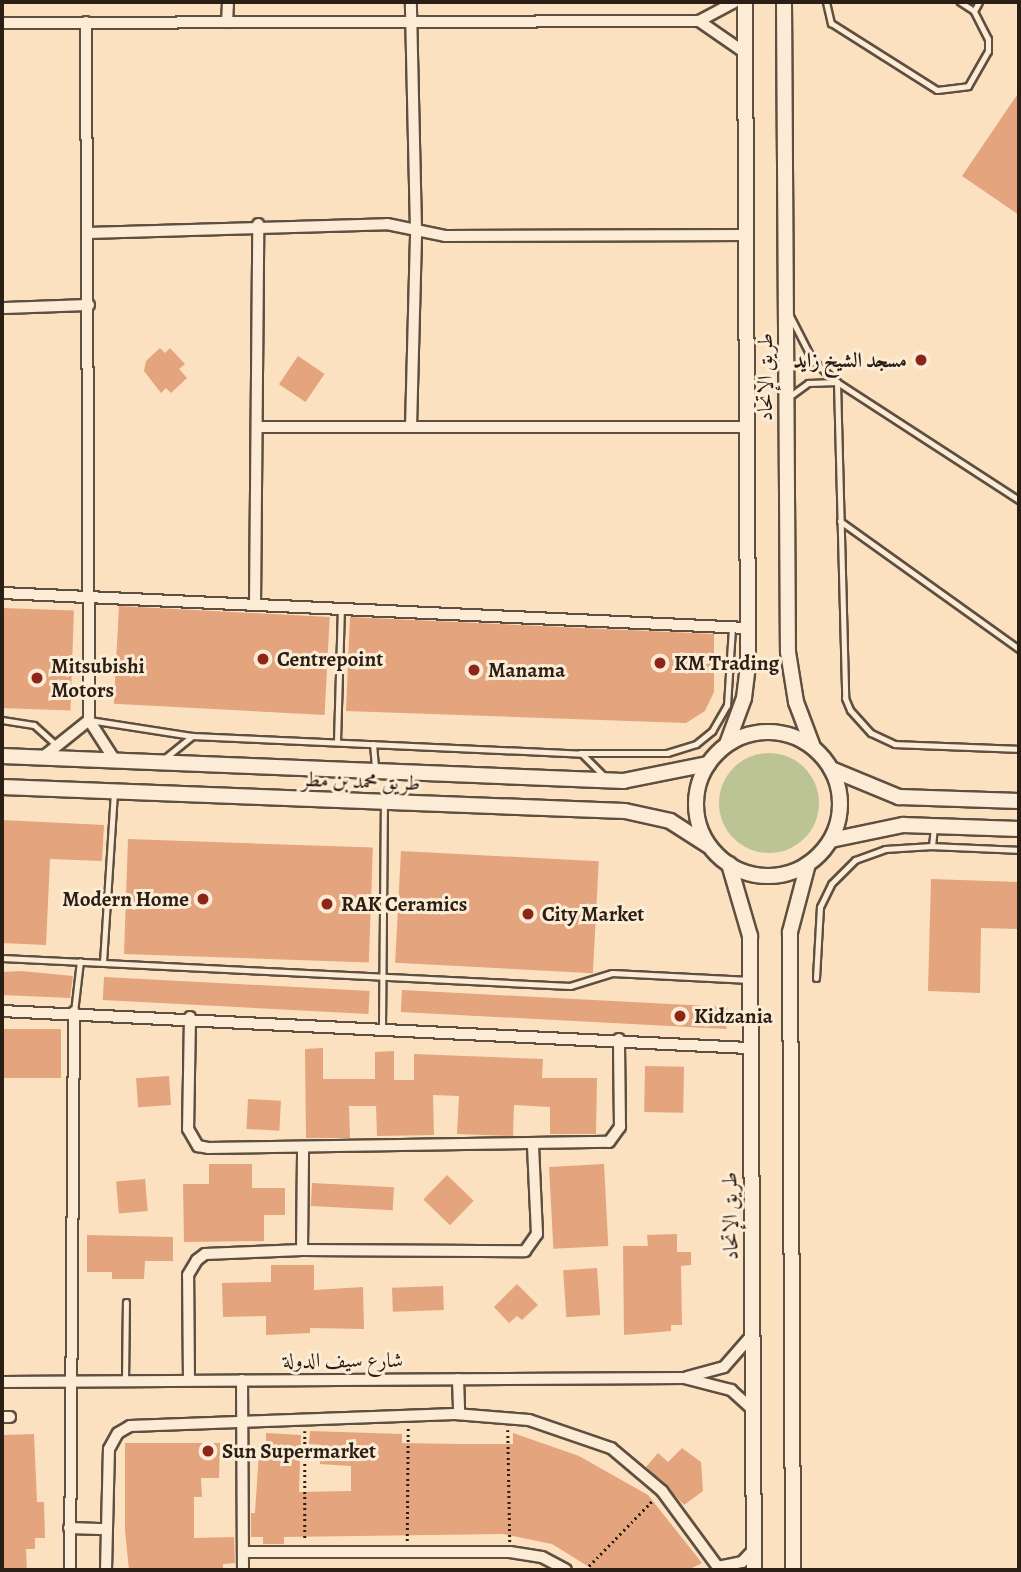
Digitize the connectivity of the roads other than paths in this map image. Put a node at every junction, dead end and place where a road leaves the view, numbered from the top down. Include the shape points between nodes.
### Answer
1 (228, 2) edge
2 (411, 2) edge
3 (734, 2) edge
4 (745, 2) edge
5 (784, 2) edge
6 (826, 2) edge
7 (960, 2) edge
8 (979, 2) edge
9 (974, 11) junction
10 (411, 21) junction
11 (699, 21) junction
12 (86, 22) junction
13 (227, 22) junction
14 (2, 23) edge
15 (744, 52) junction
16 (258, 224) junction
17 (416, 230) junction
18 (88, 233) junction
19 (747, 235) junction
20 (89, 305) junction
21 (2, 308) edge
22 (786, 308) junction
23 (837, 382) junction
24 (786, 401) junction
25 (257, 427) junction
26 (411, 427) junction
27 (747, 427) junction
28 (1019, 500) edge
29 (840, 521) junction
30 (2, 593) edge
31 (90, 597) junction
32 (255, 605) junction
33 (341, 609) junction
34 (740, 628) junction
35 (1019, 649) edge
36 (2, 720) edge
37 (89, 720) junction
38 (192, 736) junction
39 (337, 741) junction
40 (373, 744) junction
41 (727, 744) junction
42 (60, 747) junction
43 (813, 747) junction
44 (1019, 749) edge
45 (568, 753) junction
46 (2, 756) edge
47 (43, 757) junction
48 (114, 759) junction
49 (161, 761) junction
50 (708, 764) junction
51 (831, 769) junction
52 (376, 771) junction
53 (608, 781) junction
54 (2, 787) edge
55 (114, 792) junction
56 (1019, 801) edge
57 (384, 804) junction
58 (934, 825) junction
59 (1019, 829) edge
60 (831, 840) junction
61 (709, 846) junction
62 (932, 846) junction
63 (1019, 850) edge
64 (729, 864) junction
65 (808, 864) junction
66 (2, 958) edge
67 (80, 961) junction
68 (103, 962) junction
69 (382, 976) junction
70 (816, 978) dead end
71 (750, 980) junction
72 (2, 1011) edge
73 (74, 1012) junction
74 (190, 1017) junction
75 (382, 1027) junction
76 (618, 1039) junction
77 (748, 1048) junction
78 (533, 1146) junction
79 (303, 1147) junction
80 (302, 1250) junction
81 (126, 1302) dead end
82 (752, 1334) junction
83 (684, 1378) junction
84 (458, 1379) junction
85 (189, 1380) junction
86 (242, 1380) junction
87 (68, 1381) junction
88 (125, 1381) junction
89 (2, 1382) edge
90 (753, 1410) junction
91 (459, 1414) junction
92 (242, 1419) junction
93 (69, 1528) junction
94 (107, 1529) junction
95 (753, 1550) junction
96 (243, 1552) junction
97 (719, 1569) edge
98 (70, 1570) edge
99 (106, 1570) edge
100 (243, 1570) edge
101 (566, 1570) edge
102 (754, 1570) edge
103 (793, 1570) edge

1 - 13 street
2 - 10 street
3 - 11 street
4 - 15 street, طريق اﻹتحاد
5 - 22 street, طريق اﻹتحاد
6 - 9 lane via 831,23 937,90 968,86 988,51 988,39
7 - 9 lane
8 - 9 lane
10 - 11 street
10 - 13 street
10 - 17 street
11 - 15 street
12 - 13 street
12 - 14 street
12 - 18 street
15 - 19 street, طريق اﻹتحاد
16 - 17 street via 387,224
16 - 18 street
16 - 25 street
17 - 19 street via 445,236
17 - 26 street
18 - 20 street
19 - 27 street, طريق اﻹتحاد
20 - 21 street
20 - 31 street
22 - 23 lane via 813,361
22 - 24 street, طريق اﻹتحاد
23 - 24 lane via 808,383
23 - 28 lane
23 - 29 lane
24 - 43 street, طريق اﻹتحاد via 788,652 794,693
25 - 26 street
25 - 32 street
26 - 27 street
27 - 34 street, طريق اﻹتحاد
29 - 35 lane
29 - 44 lane via 845,698 850,710 871,733 895,744
30 - 31 street
31 - 32 street
31 - 37 street
32 - 33 street
33 - 34 street
33 - 39 lane
34 - 41 street, طريق اﻹتحاد via 745,689
34 - 45 lane via 727,705 712,731 696,744 667,752
36 - 42 lane via 34,725
37 - 38 lane
37 - 42 street
37 - 48 street
38 - 39 lane
38 - 49 lane
39 - 40 lane
40 - 45 lane
40 - 52 lane
41 - 43 street via 771,732
41 - 50 street
42 - 47 street
43 - 51 street
45 - 53 lane via 582,754
46 - 47 street, طريق محمد بن مطر
47 - 48 street, طريق محمد بن مطر
48 - 49 street, طريق محمد بن مطر
49 - 52 street, طريق محمد بن مطر
50 - 53 street, طريق محمد بن مطر via 648,779
50 - 61 street via 700,779 696,814
51 - 56 street via 900,797
51 - 60 street via 840,805
52 - 53 street, طريق محمد بن مطر
54 - 55 street, طريق محمد بن مطر
55 - 57 street, طريق محمد بن مطر
55 - 68 lane
57 - 61 street, طريق محمد بن مطر via 647,814 670,821
57 - 69 lane
58 - 59 street
58 - 60 street via 903,825
58 - 62 lane
60 - 65 street
61 - 64 street
62 - 63 lane
62 - 70 lane via 875,852 838,874 820,907
64 - 65 street via 760,876 777,876
64 - 71 street, طريق اﻹتحاد via 750,936
65 - 103 street via 790,932
66 - 67 lane
67 - 68 lane
67 - 73 lane
68 - 69 lane
69 - 71 lane via 570,986 612,973
69 - 75 lane
71 - 77 street, طريق اﻹتحاد
72 - 73 street
73 - 74 street
73 - 87 street
74 - 75 street
74 - 79 street via 188,1129 198,1146
75 - 76 street
76 - 77 street
76 - 78 street via 620,1127 615,1136 601,1144
77 - 82 street, طريق اﻹتحاد
78 - 79 street
78 - 80 street via 537,1234 525,1251
79 - 80 street
80 - 85 street via 205,1254 191,1266
81 - 88 lane
82 - 83 street, شارع سيف الدولة via 724,1367
82 - 90 street, طريق اﻹتحاد
83 - 84 street, شارع سيف الدولة
83 - 90 street, شارع سيف الدولة via 731,1390
84 - 86 street, شارع سيف الدولة
84 - 91 street
85 - 86 street, شارع سيف الدولة
85 - 88 street, شارع سيف الدولة
86 - 92 street
87 - 88 street, شارع سيف الدولة
87 - 89 street, شارع سيف الدولة
87 - 93 street
90 - 95 street, طريق اﻹتحاد
91 - 92 street
91 - 97 street via 561,1429 611,1448 662,1491
92 - 94 street via 130,1426 118,1433 109,1449
92 - 96 street
93 - 94 street
93 - 98 street
94 - 99 street
95 - 97 street via 742,1562
95 - 102 street, طريق اﻹتحاد
96 - 100 street
96 - 101 street via 510,1552 542,1557

